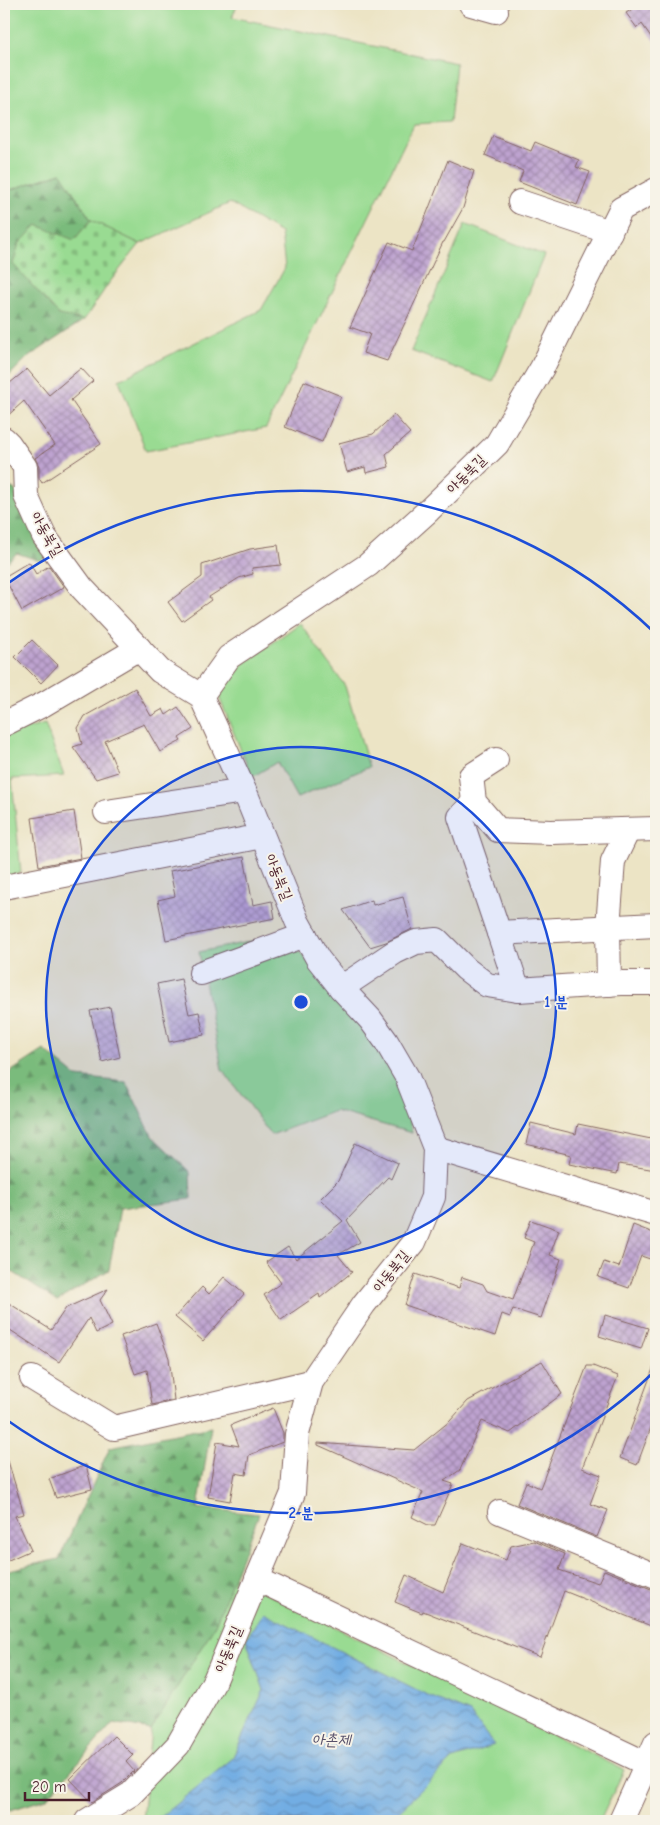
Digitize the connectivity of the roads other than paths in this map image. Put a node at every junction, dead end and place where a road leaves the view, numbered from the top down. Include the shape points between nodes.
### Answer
1 (471, 4) edge
2 (496, 10) dead end
3 (656, 190) edge
4 (520, 202) dead end
5 (610, 232) junction
6 (4, 439) edge
7 (139, 648) junction
8 (201, 696) junction
9 (4, 724) edge
10 (496, 760) dead end
11 (244, 791) junction
12 (474, 802) junction
13 (106, 812) dead end
14 (656, 829) edge
15 (628, 830) junction
16 (262, 836) junction
17 (4, 887) edge
18 (656, 925) edge
19 (608, 927) junction
20 (499, 933) junction
21 (305, 935) junction
22 (201, 973) dead end
23 (656, 983) edge
24 (609, 984) junction
25 (341, 988) junction
26 (518, 990) junction
27 (435, 1148) junction
28 (656, 1214) edge
29 (32, 1378) dead end
30 (311, 1382) junction
31 (500, 1512) dead end
32 (656, 1576) edge
33 (257, 1579) junction
34 (652, 1753) edge
35 (87, 1821) edge
36 (621, 1821) edge

1 - 2 street
3 - 5 street, 아동북길 via 621,209
4 - 5 street
5 - 8 street, 아동북길 via 542,368 497,444 368,565 229,657
6 - 7 street, 아동북길 via 24,467 26,496 44,536 82,588
7 - 8 street, 아동북길 via 160,671
7 - 9 street
8 - 11 street, 아동북길
10 - 12 street via 472,776
11 - 13 street
11 - 16 street, 아동북길
12 - 15 street via 498,830
12 - 20 street via 460,817
14 - 15 street
15 - 19 street via 613,861
16 - 17 street
16 - 21 street, 아동북길
18 - 19 street
19 - 20 street
19 - 24 street
20 - 26 street
21 - 22 street
21 - 25 street, 아동북길 via 318,959
23 - 24 street
24 - 26 street
25 - 26 street via 395,952 416,942 437,940 487,985
25 - 27 street, 아동북길 via 370,1019 407,1076
27 - 28 street
27 - 30 street, 아동북길 via 433,1198 414,1242 364,1304
29 - 30 street via 114,1428
30 - 33 street, 아동북길 via 297,1434 293,1493
31 - 32 street
33 - 34 street
33 - 35 street, 아동북길 via 215,1680 178,1745 131,1794
34 - 36 street

